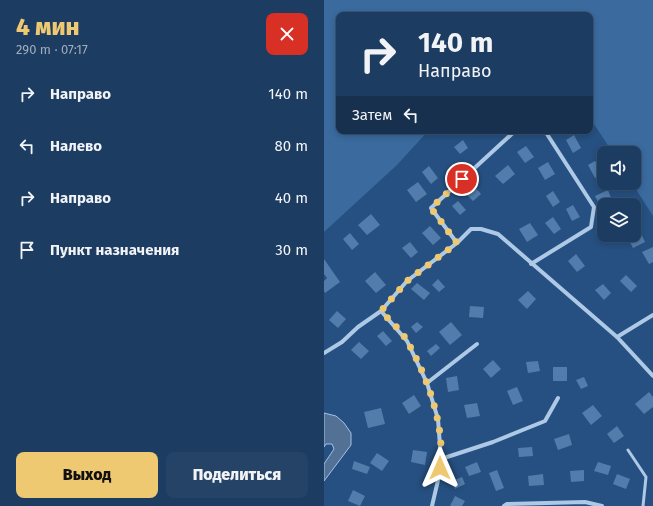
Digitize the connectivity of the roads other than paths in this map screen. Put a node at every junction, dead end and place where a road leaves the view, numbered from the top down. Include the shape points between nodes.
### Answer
1 (512, 134) edge
2 (547, 134) edge
3 (457, 243) junction
4 (531, 264) junction
5 (381, 311) junction
6 (653, 315) edge
7 (617, 337) junction
8 (477, 344) dead end
9 (324, 353) edge
10 (653, 376) edge
11 (427, 383) junction
12 (558, 398) dead end
13 (628, 450) dead end
14 (441, 459) junction
15 (554, 504) edge
16 (432, 506) edge
17 (504, 506) edge
18 (602, 506) edge
19 (643, 506) edge

1 - 3 street via 431,208
2 - 4 street via 594,207 591,227
3 - 4 street via 471,229 498,234
3 - 5 street via 407,281
4 - 7 street
5 - 9 street
5 - 11 street via 407,340
6 - 7 street
7 - 10 street
8 - 11 street
11 - 14 street via 438,419
12 - 14 street via 545,421
13 - 19 lane via 646,477
14 - 16 street
15 - 17 street
15 - 18 street via 585,502

